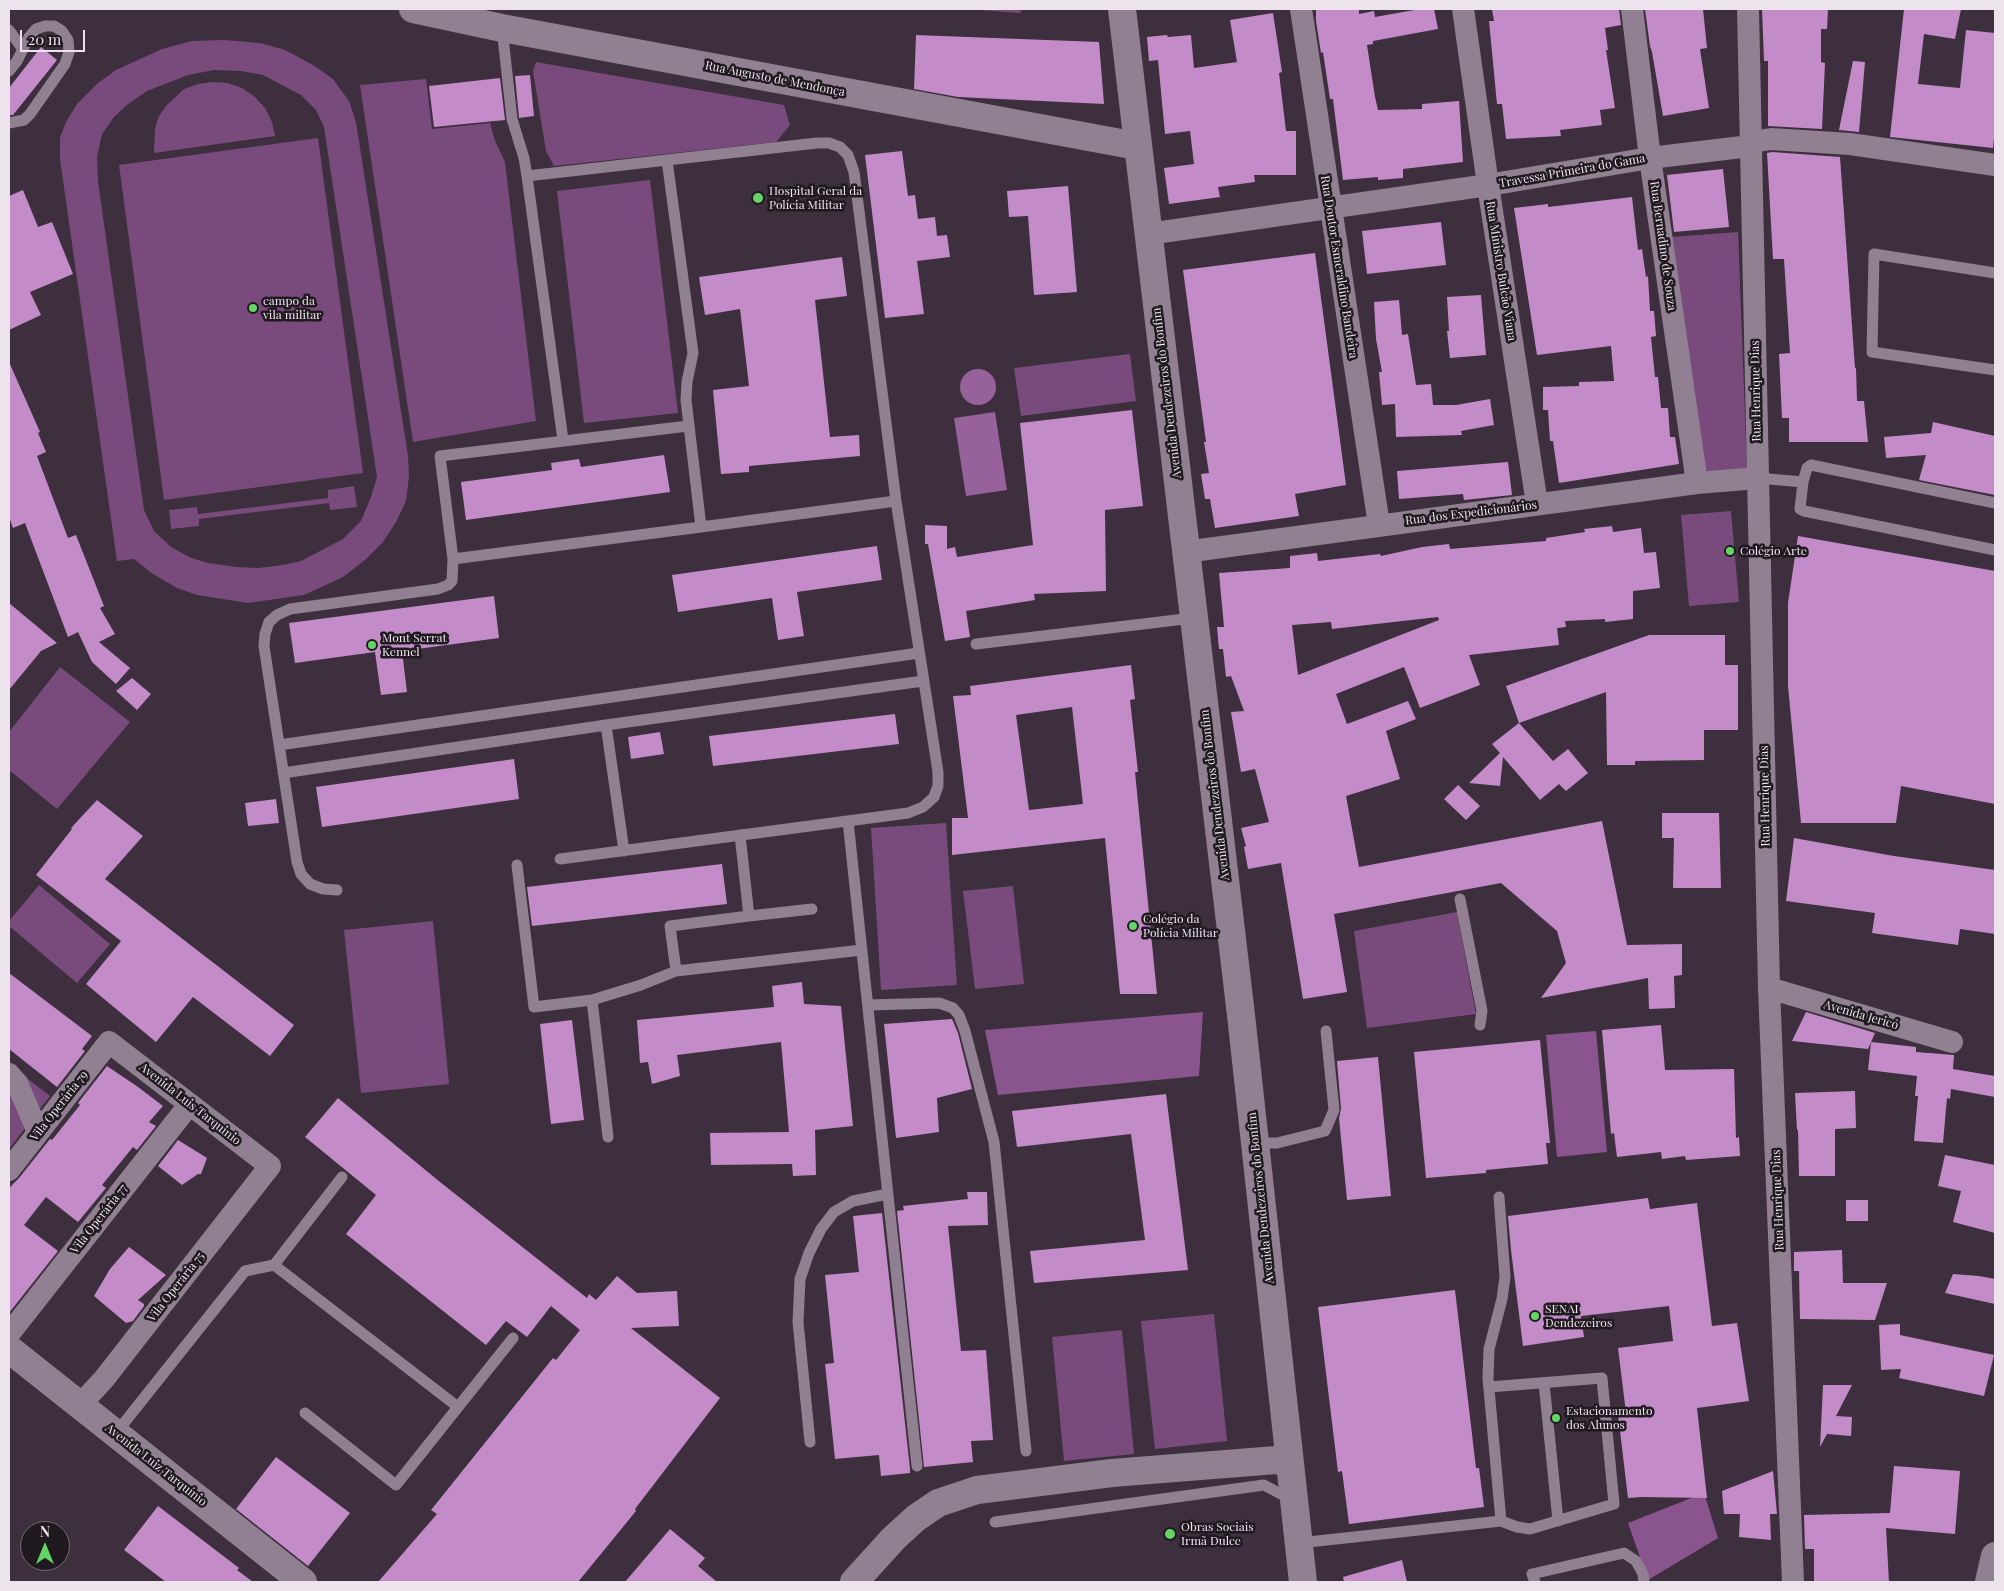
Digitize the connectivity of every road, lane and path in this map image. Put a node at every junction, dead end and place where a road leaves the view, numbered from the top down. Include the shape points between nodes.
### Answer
1 (413, 9) edge
2 (1122, 9) edge
3 (1301, 9) edge
4 (1463, 9) edge
5 (1632, 9) edge
6 (1748, 9) edge
7 (502, 28) junction
8 (9, 30) edge
9 (22, 48) junction
10 (9, 71) edge
11 (9, 123) edge
12 (1137, 146) junction
13 (1750, 146) junction
14 (1650, 158) junction
15 (668, 160) junction
16 (1995, 165) edge
17 (527, 176) junction
18 (1488, 185) junction
19 (1330, 208) junction
20 (1148, 234) junction
21 (1995, 273) edge
22 (1995, 370) edge
23 (688, 426) junction
24 (562, 440) junction
25 (1758, 478) junction
26 (1804, 482) junction
27 (1698, 483) junction
28 (896, 501) junction
29 (1995, 503) edge
30 (1537, 504) junction
31 (1379, 525) junction
32 (701, 528) junction
33 (1995, 550) edge
34 (1186, 552) junction
35 (453, 559) junction
36 (1193, 618) junction
37 (976, 644) dead end
38 (919, 653) junction
39 (923, 681) junction
40 (606, 724) junction
41 (279, 745) junction
42 (283, 773) junction
43 (848, 821) junction
44 (740, 835) junction
45 (624, 851) junction
46 (560, 859) dead end
47 (517, 865) dead end
48 (338, 890) dead end
49 (1460, 899) dead end
50 (812, 909) dead end
51 (750, 916) junction
52 (862, 950) junction
53 (676, 971) junction
54 (1769, 988) junction
55 (592, 1000) junction
56 (868, 1005) junction
57 (1480, 1025) dead end
58 (1326, 1031) dead end
59 (109, 1042) joint
60 (1952, 1042) dead end
61 (9, 1074) edge
62 (190, 1105) junction
63 (38, 1132) junction
64 (608, 1137) dead end
65 (1255, 1144) junction
66 (270, 1166) joint
67 (9, 1170) edge
68 (342, 1177) dead end
69 (888, 1194) junction
70 (1498, 1197) dead end
71 (274, 1265) junction
72 (9, 1334) edge
73 (513, 1338) dead end
74 (9, 1349) edge
75 (1544, 1383) junction
76 (1489, 1387) junction
77 (80, 1405) junction
78 (458, 1407) junction
79 (305, 1413) dead end
80 (116, 1434) junction
81 (810, 1442) dead end
82 (1026, 1451) dead end
83 (1289, 1459) junction
84 (917, 1466) dead end
85 (1294, 1501) junction
86 (1501, 1521) junction
87 (1558, 1521) junction
88 (995, 1522) dead end
89 (1298, 1543) junction
90 (1995, 1556) edge
91 (303, 1582) edge
92 (854, 1582) edge
93 (1303, 1582) edge
94 (1535, 1582) edge
95 (1644, 1582) edge
96 (1793, 1582) edge
97 (1989, 1582) edge

1 - 7 main road, Rua Augusto de Mendonça
2 - 12 main road, Avenida Dendezeiros do Bonfim
3 - 19 street, Rua Doutor Esmeraldino Bandeira
4 - 18 street, Rua Ministro Bulcão Viana
5 - 14 street, Rua Bernadino de Souza
6 - 13 street, Rua Henrique Dias
7 - 12 main road, Rua Augusto de Mendonça
7 - 17 lane via 512,119
8 - 9 lane
9 - 10 lane
9 - 11 lane via 36,29 54,26 68,40 69,52 65,64 30,114 24,120
12 - 20 main road, Avenida Dendezeiros do Bonfim
13 - 14 street, Travessa Primeira do Gama
13 - 16 street, Travessa Primeira do Gama via 1771,139 1850,144
13 - 25 street, Rua Henrique Dias
14 - 18 street, Travessa Primeira do Gama
14 - 27 street, Rua Bernadino de Souza
15 - 17 lane
15 - 23 lane via 693,353 686,391
15 - 28 lane via 817,143 840,148 848,155 854,172
17 - 24 lane
18 - 19 street, Travessa Primeira do Gama
18 - 30 street, Rua Ministro Bulcão Viana
19 - 20 street, Travessa Primeira do Gama
19 - 31 street, Rua Doutor Esmeraldino Bandeira
20 - 34 main road, Avenida Dendezeiros do Bonfim
21 - 22 lane via 1874,254 1872,352
23 - 24 lane
23 - 32 lane
24 - 35 lane via 440,456
25 - 26 lane
25 - 27 street, Rua dos Expedicionários
25 - 54 street, Rua Henrique Dias
26 - 29 lane via 1807,468 1811,465
26 - 33 lane via 1800,509 1804,511
27 - 30 street, Rua dos Expedicionários
28 - 32 lane
28 - 38 lane
30 - 31 street, Rua dos Expedicionários
31 - 34 street, Rua dos Expedicionários
32 - 35 lane
34 - 36 main road, Avenida Dendezeiros do Bonfim
35 - 41 lane via 452,581 438,590 290,609 269,622 264,646
36 - 37 lane
36 - 65 main road, Avenida Dendezeiros do Bonfim
38 - 39 lane
38 - 41 lane
39 - 40 lane
39 - 43 lane via 938,772 934,797 923,807 908,813
40 - 42 lane
40 - 45 lane
41 - 42 lane
42 - 48 lane via 301,874 310,884
43 - 44 lane
43 - 52 lane
44 - 45 lane
44 - 51 lane
45 - 46 lane
47 - 55 lane via 534,1007
49 - 57 lane via 1482,1011
50 - 51 lane
51 - 53 lane via 670,926
52 - 53 lane
52 - 56 lane
53 - 55 lane
54 - 60 street, Avenida Jericó
54 - 96 street, Rua Henrique Dias
55 - 64 lane
56 - 69 lane
56 - 82 lane via 938,1003 953,1008 959,1014 994,1142
58 - 65 lane via 1334,1110 1325,1131 1277,1143
59 - 62 street, Avenida Luis Tarquinio
59 - 63 street, Vila Operária 79
61 - 63 street via 17,1083
62 - 66 street, Avenida Luis Tarquinio
62 - 72 street, Vila Operária 77
63 - 67 street, Vila Operária 79
65 - 83 main road, Avenida Dendezeiros do Bonfim
66 - 77 street, Vila Operária 75 via 104,1379
68 - 71 lane
69 - 81 lane via 853,1202 834,1212 809,1253 800,1278 798,1322
69 - 84 lane
70 - 76 lane via 1504,1277 1502,1299 1489,1349
71 - 78 lane
71 - 80 lane via 244,1271
73 - 78 lane
74 - 77 main road, Avenida Luiz Tarquínio
75 - 76 lane
75 - 87 lane
75 - 87 lane via 1602,1378 1614,1494 1614,1504
76 - 86 lane
77 - 80 main road, Avenida Luiz Tarquínio
78 - 79 lane via 396,1485
80 - 91 main road, Avenida Luiz Tarquínio
83 - 85 main road, Avenida Dendezeiros do Bonfim
83 - 92 main road via 1112,1473 977,1490 938,1503 916,1518
85 - 88 lane via 1264,1485
85 - 89 main road, Avenida Dendezeiros do Bonfim
86 - 87 lane via 1530,1529
86 - 89 lane
89 - 93 main road, Avenida Dendezeiros do Bonfim
90 - 97 main road
94 - 95 lane via 1532,1574 1624,1553 1636,1561

